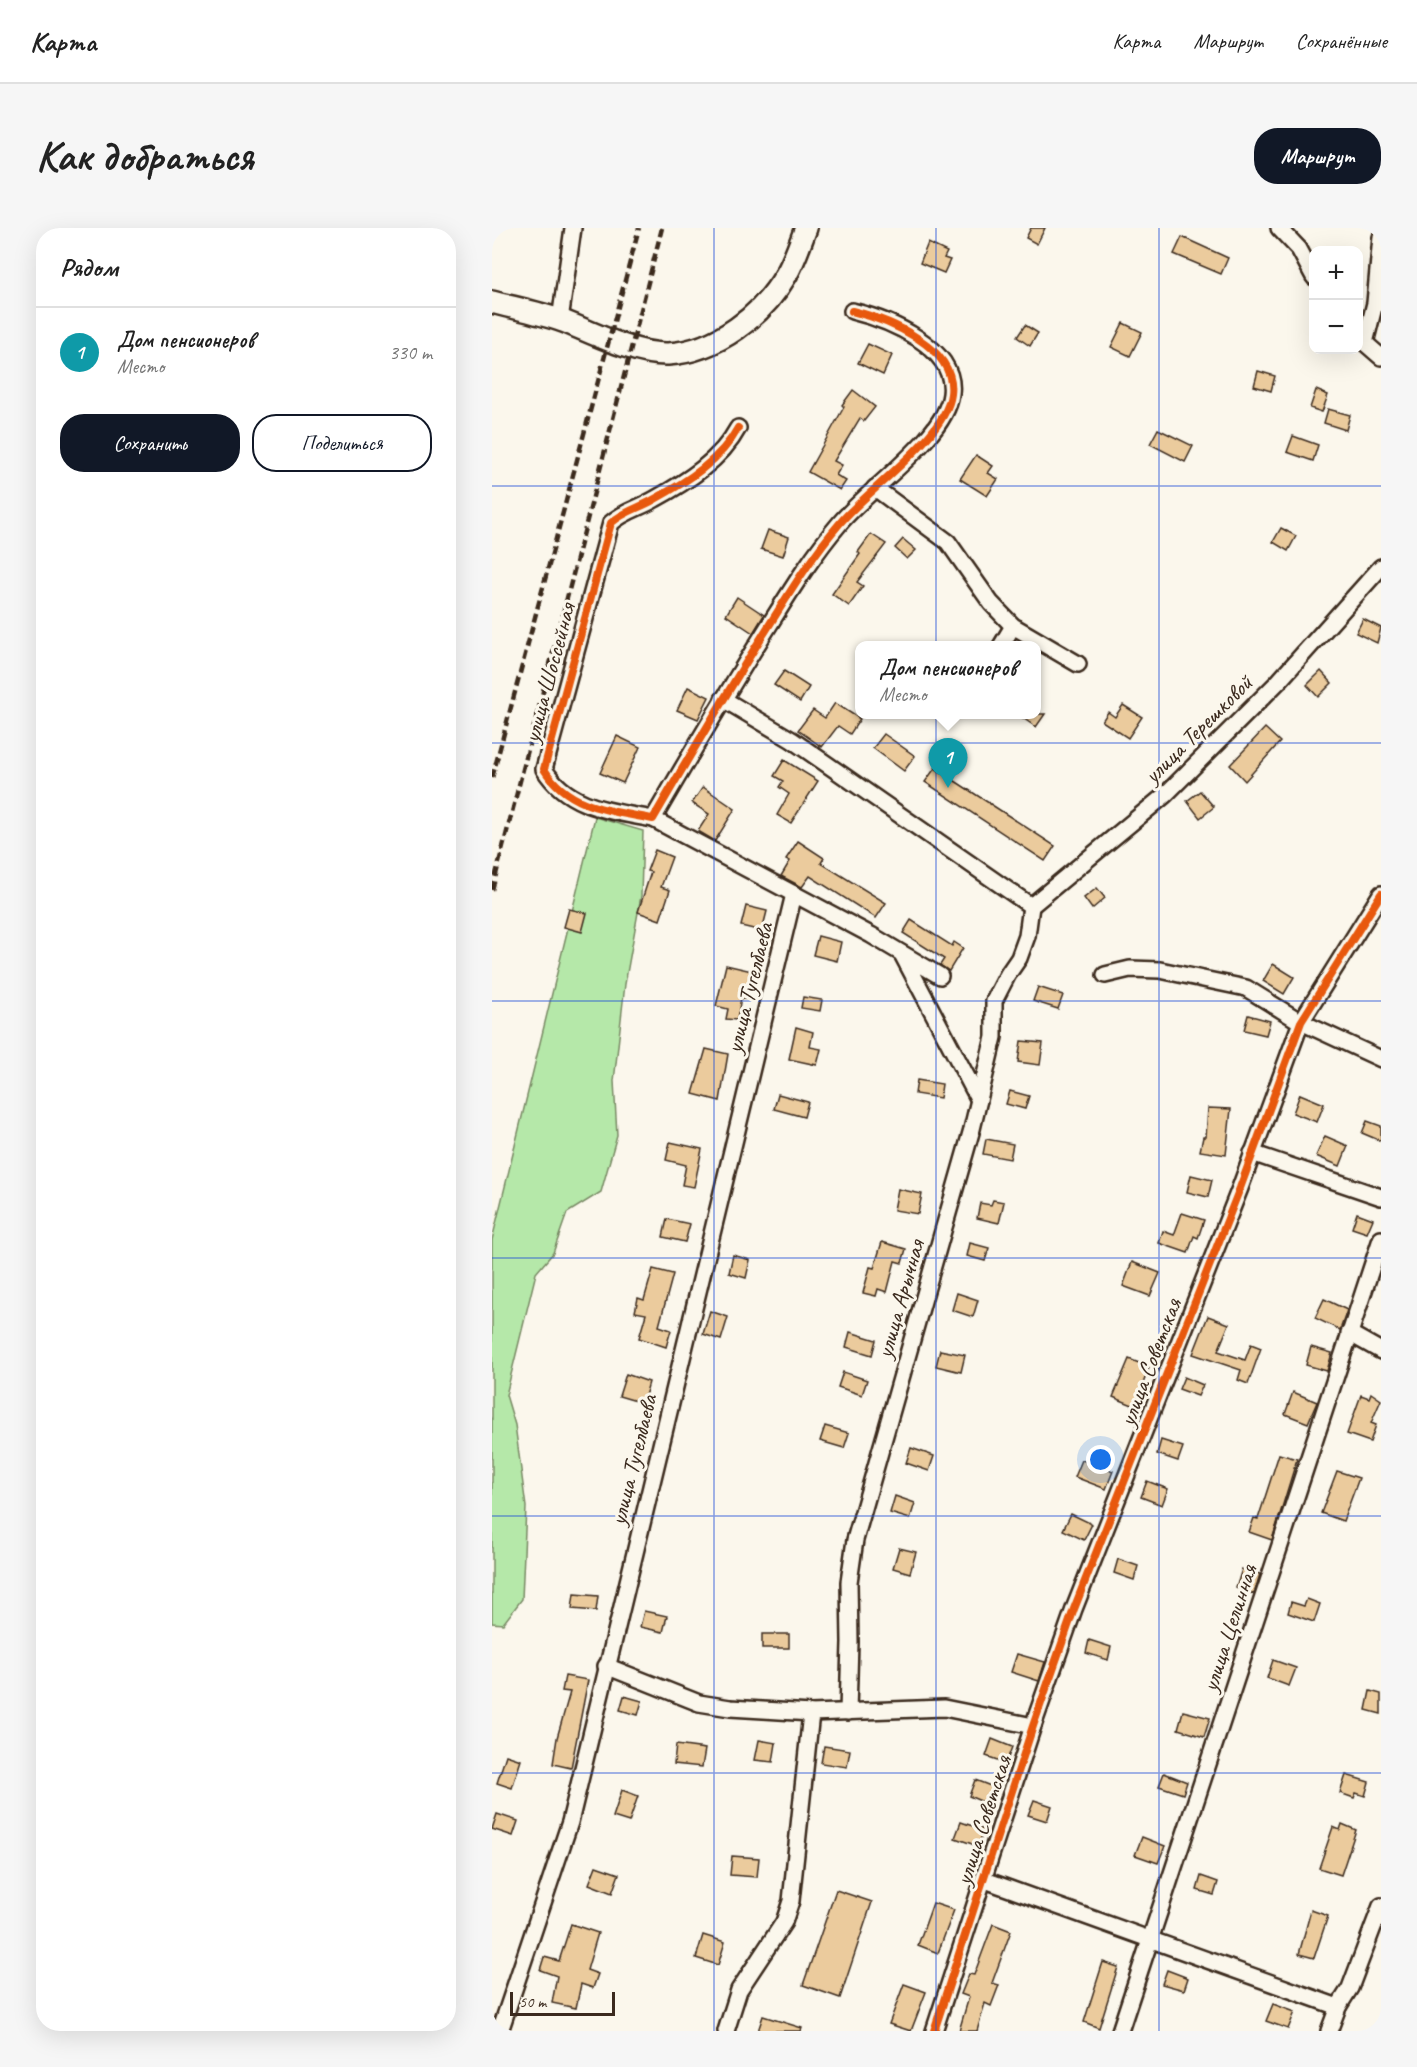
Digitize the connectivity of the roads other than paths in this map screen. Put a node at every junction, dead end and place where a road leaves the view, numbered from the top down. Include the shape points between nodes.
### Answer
1 (573, 228) edge
2 (806, 228) edge
3 (1279, 228) edge
4 (1381, 237) edge
5 (1309, 268) edge
6 (492, 302) edge
7 (852, 311) dead end
8 (560, 320) junction
9 (1363, 337) edge
10 (1363, 341) edge
11 (1381, 357) edge
12 (738, 428) dead end
13 (875, 488) junction
14 (1381, 567) edge
15 (1013, 626) junction
16 (1004, 641) edge
17 (1038, 641) edge
18 (1041, 643) edge
19 (1077, 664) dead end
20 (723, 699) junction
21 (653, 819) junction
22 (794, 894) junction
23 (1381, 894) edge
24 (1031, 906) junction
25 (901, 953) junction
26 (1105, 975) dead end
27 (940, 976) dead end
28 (1301, 1022) junction
29 (1381, 1059) edge
30 (979, 1100) junction
31 (1252, 1153) junction
32 (1381, 1197) edge
33 (1381, 1239) edge
34 (1348, 1334) junction
35 (1381, 1351) edge
36 (606, 1666) junction
37 (848, 1712) junction
38 (811, 1713) junction
39 (1033, 1726) junction
40 (985, 1880) junction
41 (1381, 1906) edge
42 (1152, 1938) junction
43 (1338, 2007) junction
44 (500, 2031) edge
45 (726, 2031) edge
46 (934, 2031) edge
47 (1120, 2031) edge
48 (1329, 2031) edge

1 - 8 street
2 - 8 main road via 786,275 759,311 724,337 668,354 633,347
3 - 5 street via 1299,249
4 - 9 street via 1375,303
6 - 8 main road
7 - 13 street via 908,333 943,358 951,377 951,395 944,415 925,440
10 - 11 street
12 - 21 street, улица Шоссейная via 732,440 692,476 611,523 544,769 565,794 583,803
13 - 15 street via 948,542 991,603
13 - 20 street via 839,523 800,575
14 - 24 street, улица Терешковой via 1278,682 1164,795
15 - 16 street
15 - 17 street
18 - 19 street
20 - 21 street
20 - 24 street via 792,740
21 - 22 street
22 - 25 street
22 - 36 street, улица Тугелбаева
23 - 28 street, улица Советская
24 - 30 street, улица Арычная via 1019,958 994,1001 994,1037
25 - 27 street
25 - 30 street
26 - 28 street via 1130,969 1160,970 1246,988
28 - 29 street
28 - 31 street, улица Советская
30 - 37 street, улица Арычная via 850,1563
31 - 32 street
31 - 39 street, улица Советская via 1074,1609
33 - 34 street, улица Целинная
34 - 35 street
34 - 42 street, улица Целинная
36 - 38 street via 699,1702
36 - 44 street, улица Тугелбаева via 570,1822
37 - 38 street
37 - 39 street via 944,1708
38 - 45 street via 791,1901 784,1922 739,1990
39 - 40 street, улица Советская
40 - 42 street
40 - 46 street, улица Советская
41 - 43 street via 1350,1988
42 - 43 street
42 - 47 street, улица Целинная
43 - 48 street

